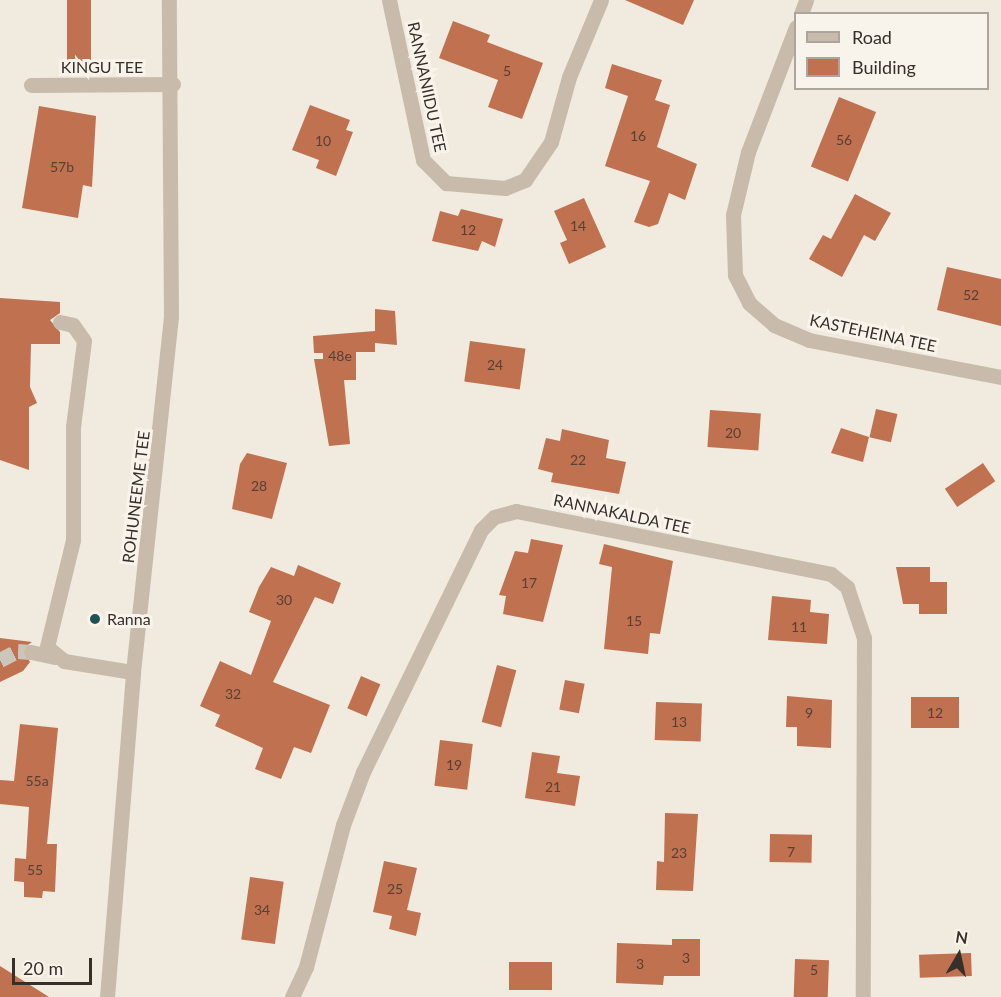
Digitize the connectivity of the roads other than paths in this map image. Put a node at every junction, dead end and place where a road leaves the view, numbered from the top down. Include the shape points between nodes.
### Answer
1 (169, 0) edge
2 (389, 0) edge
3 (601, 0) edge
4 (794, 30) edge
5 (173, 84) junction
6 (31, 85) dead end
7 (60, 322) dead end
8 (1001, 377) edge
9 (31, 652) tunnel mouth
10 (54, 657) junction
11 (133, 672) junction
12 (107, 997) edge
13 (292, 997) edge
14 (863, 997) edge

1 - 5 street, ROHUNEEME TEE
2 - 3 street, RANNANIIDU TEE via 423,160 446,183 505,188 525,180 551,142 569,77
4 - 8 street, KASTEHEINA TEE via 748,152 733,215 735,275 749,303 774,325 809,340
5 - 6 street, KINGU TEE
5 - 11 street, ROHUNEEME TEE via 171,317
7 - 10 street via 73,325 84,341 73,428 73,540 47,635
9 - 10 street
10 - 11 street
11 - 12 street, ROHUNEEME TEE
13 - 14 street, RANNAKALDA TEE via 306,967 343,825 363,772 481,530 494,517 516,511 831,574 847,587 864,638

